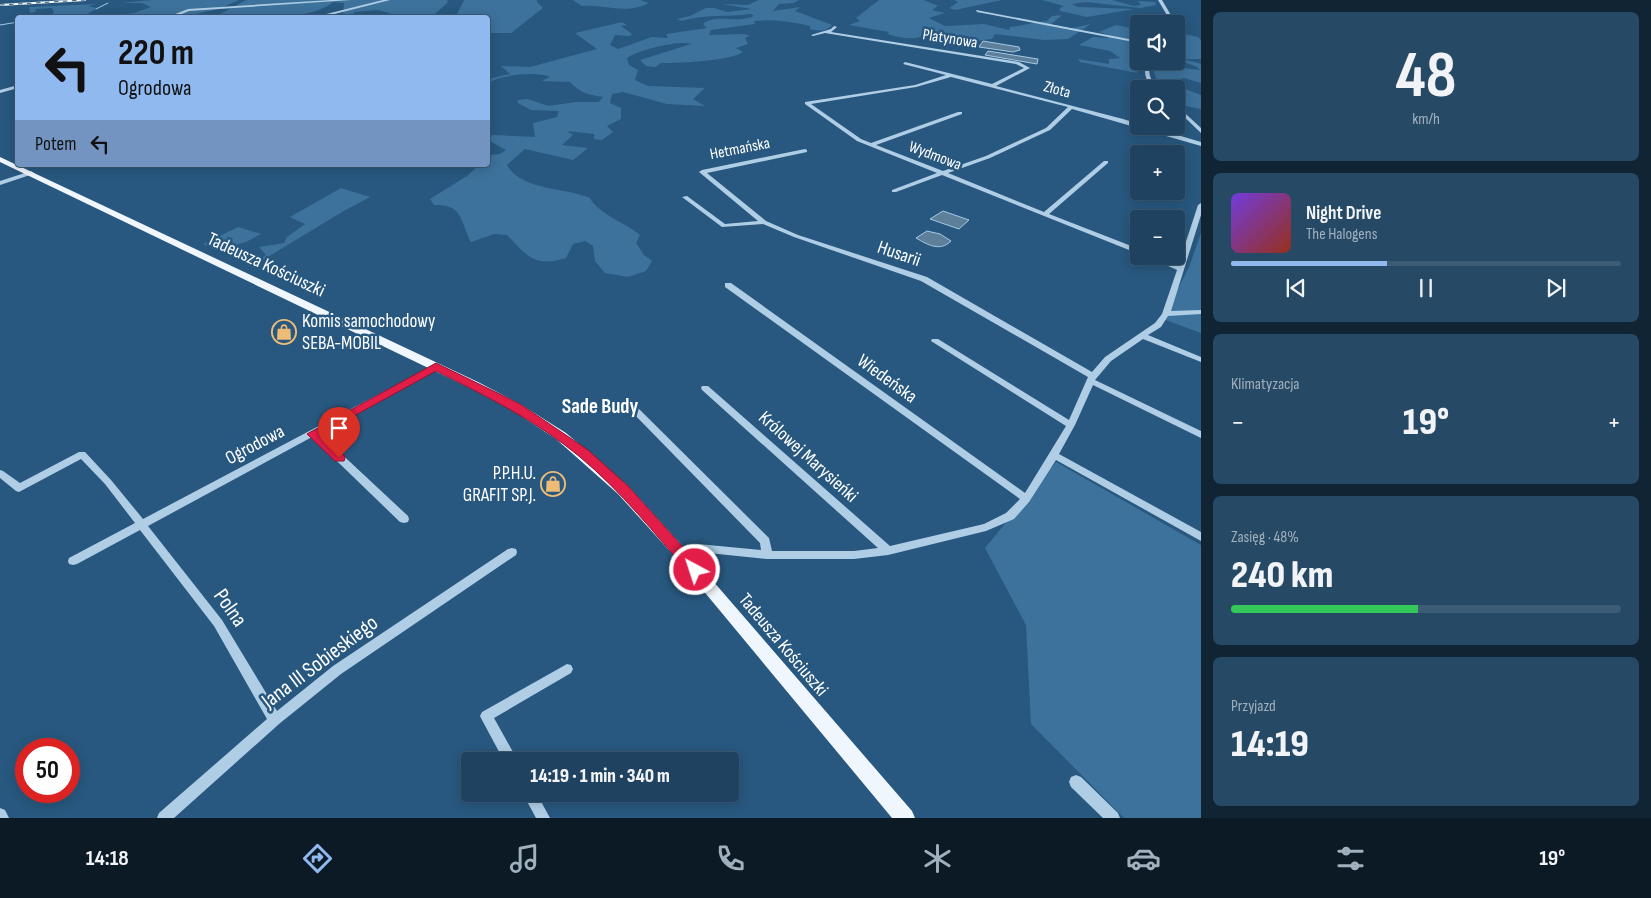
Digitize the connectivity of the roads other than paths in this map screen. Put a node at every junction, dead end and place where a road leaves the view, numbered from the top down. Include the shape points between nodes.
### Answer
1 (0, 0) edge
2 (10, 0) edge
3 (349, 0) edge
4 (388, 0) edge
5 (1160, 0) edge
6 (977, 11) dead end
7 (175, 15) edge
8 (325, 15) edge
9 (1169, 15) edge
10 (835, 27) dead end
11 (826, 32) junction
12 (813, 35) dead end
13 (1130, 40) edge
14 (905, 63) dead end
15 (951, 75) junction
16 (992, 86) junction
17 (15, 87) edge
18 (0, 92) edge
19 (1071, 107) junction
20 (960, 113) dead end
21 (1185, 115) edge
22 (1201, 131) edge
23 (1201, 144) edge
24 (870, 145) junction
25 (804, 151) dead end
26 (0, 159) edge
27 (1106, 162) dead end
28 (15, 166) edge
29 (18, 167) edge
30 (31, 173) junction
31 (944, 174) junction
32 (0, 183) edge
33 (894, 191) dead end
34 (685, 197) dead end
35 (1201, 205) edge
36 (1044, 215) junction
37 (764, 222) junction
38 (1130, 248) edge
39 (1170, 265) edge
40 (1180, 269) junction
41 (728, 285) dead end
42 (1201, 312) edge
43 (1166, 314) junction
44 (1143, 336) junction
45 (935, 341) dead end
46 (1201, 360) edge
47 (436, 367) junction
48 (1092, 379) junction
49 (705, 388) dead end
50 (633, 408) dead end
51 (1072, 425) junction
52 (313, 434) junction
53 (1201, 435) edge
54 (1054, 455) junction
55 (0, 473) edge
56 (1026, 499) junction
57 (404, 519) dead end
58 (142, 526) junction
59 (1201, 537) edge
60 (888, 551) junction
61 (512, 552) dead end
62 (682, 555) junction
63 (766, 555) junction
64 (73, 561) dead end
65 (567, 669) dead end
66 (275, 720) junction
67 (507, 752) edge
68 (1076, 782) dead end
69 (534, 802) edge
70 (164, 818) edge
71 (543, 818) edge
72 (905, 818) edge
73 (1113, 818) edge

1 - 2 street
3 - 7 street via 188,10
4 - 8 street
5 - 9 street
6 - 13 street
10 - 11 street
11 - 12 street
11 - 16 street, Platynowa via 1017,63 1028,68
14 - 15 street, Złota
15 - 16 street, Złota
15 - 24 street, Wydmowa via 916,86 808,103 858,140
16 - 19 street, Złota
17 - 18 street
19 - 23 street, Złota
19 - 31 street via 1048,129
20 - 24 street
21 - 22 street
24 - 31 street, Wydmowa
25 - 37 street, Hetmańska via 702,172
26 - 28 main road, Tadeusza Kościuszki
27 - 36 street
29 - 30 main road, Tadeusza Kościuszki
30 - 32 street
30 - 47 main road, Tadeusza Kościuszki
31 - 33 street
31 - 36 street, Wydmowa
34 - 37 street, Husarii via 724,226
35 - 40 street
36 - 38 street, Wydmowa
37 - 48 street, Husarii via 924,279
39 - 40 street
40 - 43 street
41 - 56 street, Wiedeńska
42 - 43 street
43 - 44 street
44 - 46 street
44 - 48 street via 1108,359
45 - 51 street
47 - 52 street, Ogrodowa
47 - 62 main road, Tadeusza Kościuszki via 516,407 561,436 612,478
48 - 51 street
48 - 53 street
49 - 60 street, Królowej Marysieńki
50 - 63 street via 764,541
51 - 54 street
52 - 57 street
52 - 58 street, Ogrodowa
54 - 56 street
54 - 59 street
55 - 58 street, Polna via 19,488 82,454
56 - 60 street via 1010,516 986,527
58 - 64 street
58 - 66 street, Polna via 218,624
60 - 63 street via 854,555
61 - 66 street, Jana III Sobieskiego via 337,670
62 - 63 street via 698,548
62 - 72 main road, Tadeusza Kościuszki
65 - 67 street via 486,716
66 - 70 street, Jana III Sobieskiego
68 - 73 street
69 - 71 street

